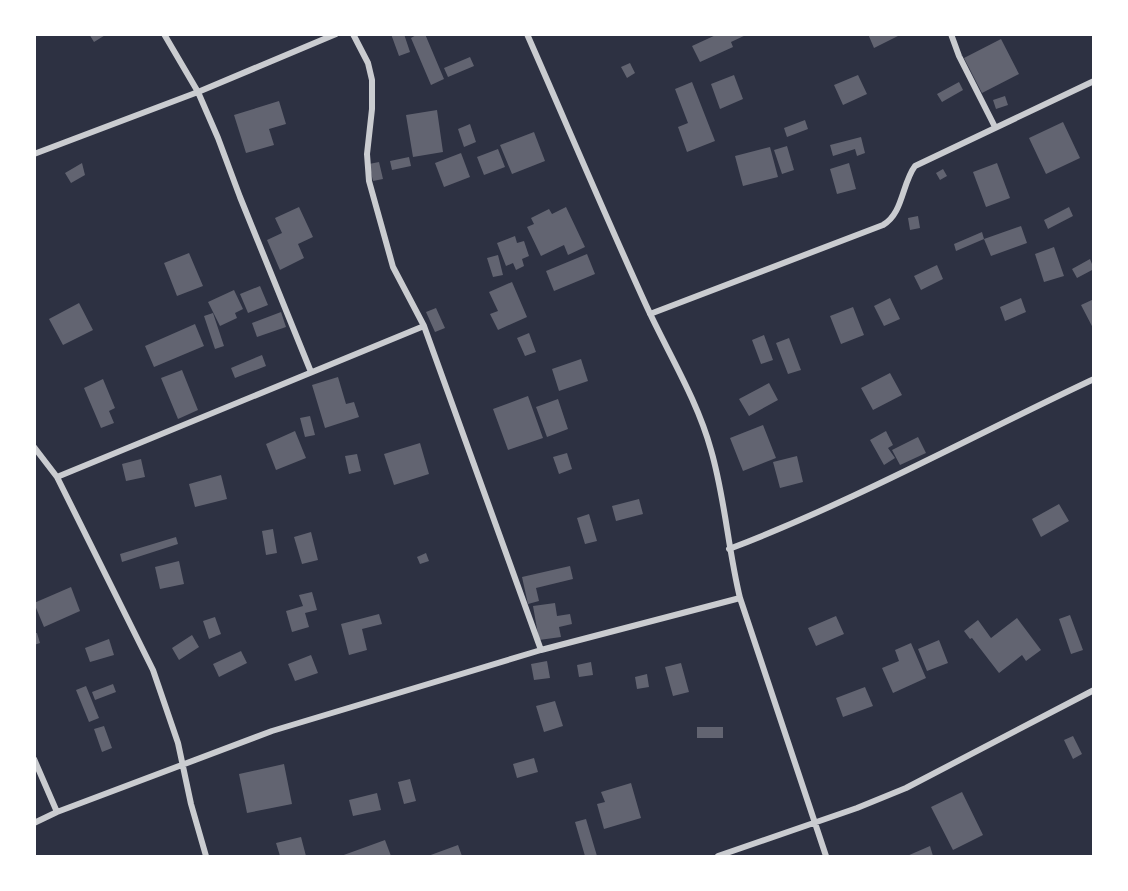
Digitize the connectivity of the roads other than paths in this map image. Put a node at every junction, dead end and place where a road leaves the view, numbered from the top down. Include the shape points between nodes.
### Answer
1 (164, 34) edge
2 (336, 34) edge
3 (353, 34) edge
4 (528, 34) edge
5 (951, 34) edge
6 (1094, 81) edge
7 (198, 92) junction
8 (995, 127) junction
9 (34, 154) edge
10 (650, 314) junction
11 (424, 326) junction
12 (311, 372) junction
13 (1094, 379) edge
14 (34, 447) edge
15 (57, 477) junction
16 (729, 549) junction
17 (740, 598) junction
18 (541, 650) junction
19 (1094, 690) edge
20 (34, 759) edge
21 (183, 765) junction
22 (57, 812) junction
23 (814, 821) junction
24 (34, 823) edge
25 (206, 856) edge
26 (718, 856) edge
27 (826, 856) edge

1 - 7 street
2 - 7 street
3 - 11 street via 372,80 369,181 393,267
4 - 10 street
5 - 8 street
6 - 8 street
7 - 9 street
7 - 12 street
8 - 10 street via 915,166 895,213 883,225
10 - 16 street via 699,414 719,482
11 - 12 street
11 - 18 street
12 - 15 street
13 - 16 street via 869,490
14 - 15 street
15 - 21 street via 153,670
16 - 17 street
17 - 18 street
17 - 23 street
18 - 21 street via 272,731
19 - 23 street via 906,788
20 - 22 street
21 - 22 street
21 - 25 street
22 - 24 street
23 - 26 street
23 - 27 street

